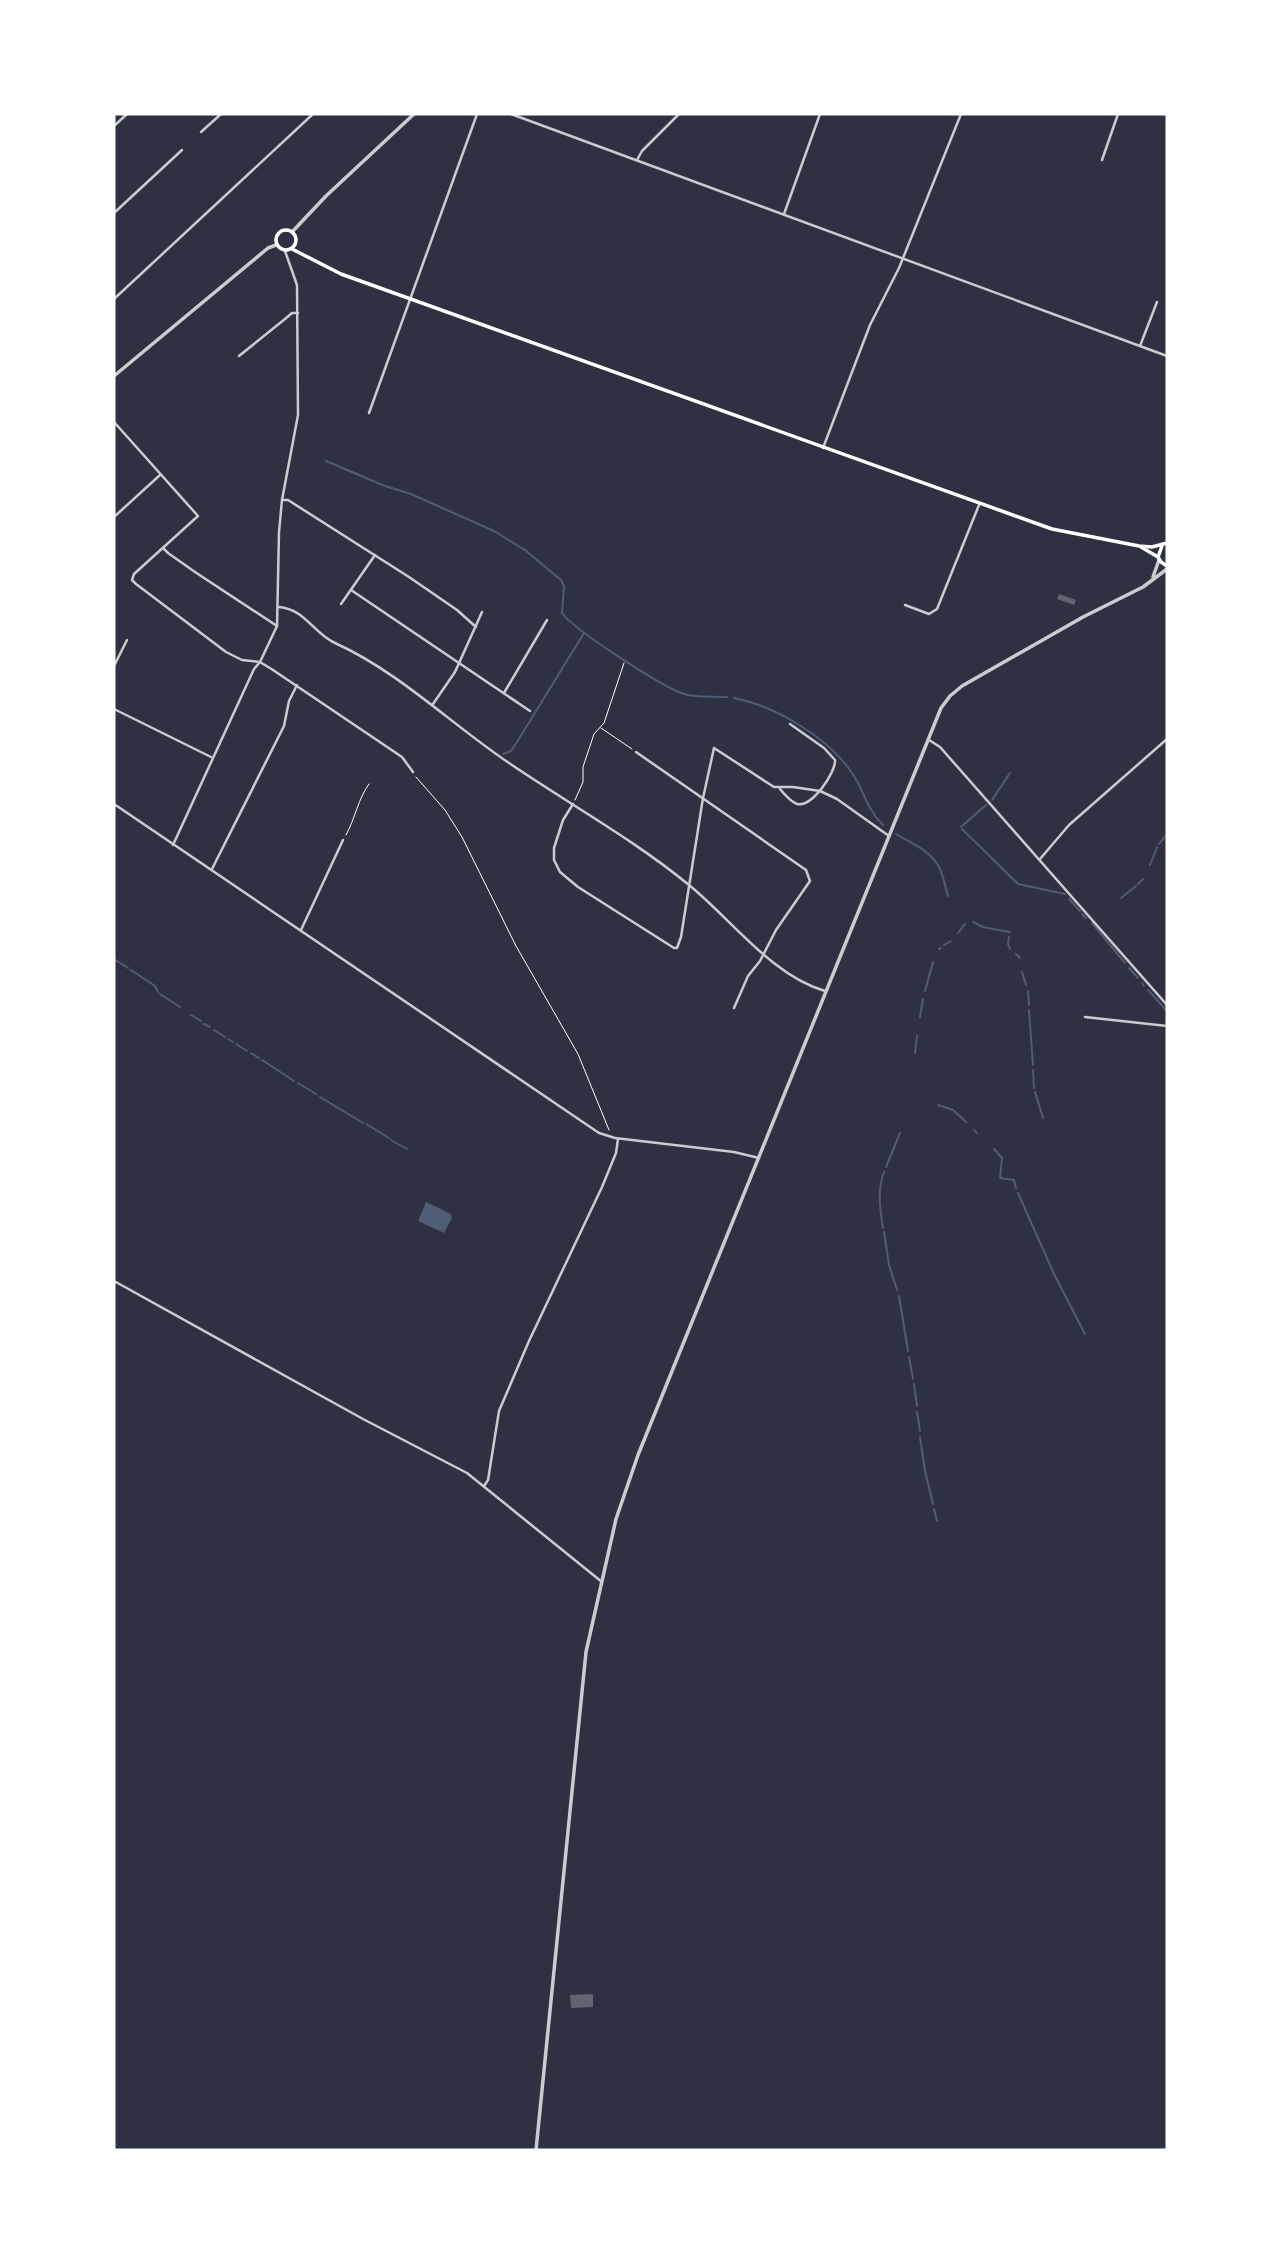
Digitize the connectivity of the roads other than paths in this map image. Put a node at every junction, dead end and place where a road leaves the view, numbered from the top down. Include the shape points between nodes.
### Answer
1 (127, 114) edge
2 (221, 114) edge
3 (313, 114) edge
4 (414, 114) edge
5 (477, 114) edge
6 (511, 114) edge
7 (526, 114) edge
8 (679, 114) edge
9 (820, 114) edge
10 (961, 114) edge
11 (1118, 114) edge
12 (406, 117) edge
13 (524, 118) junction
14 (114, 126) edge
15 (201, 132) dead end
16 (182, 150) dead end
17 (637, 160) junction
18 (1102, 160) dead end
19 (114, 213) edge
20 (784, 214) junction
21 (292, 232) junction
22 (276, 245) junction
23 (292, 248) junction
24 (285, 251) junction
25 (903, 258) junction
26 (114, 299) edge
27 (410, 299) junction
28 (1157, 302) dead end
29 (298, 313) junction
30 (1140, 346) junction
31 (240, 356) dead end
32 (1167, 356) edge
33 (114, 376) edge
34 (369, 413) dead end
35 (114, 422) edge
36 (823, 448) junction
37 (160, 475) junction
38 (282, 500) junction
39 (979, 505) junction
40 (114, 517) edge
41 (1165, 544) edge
42 (1139, 546) junction
43 (163, 548) junction
44 (375, 555) junction
45 (1159, 559) junction
46 (1167, 567) edge
47 (1152, 579) junction
48 (351, 590) junction
49 (341, 604) dead end
50 (905, 605) dead end
51 (279, 607) junction
52 (482, 612) dead end
53 (547, 621) dead end
54 (277, 626) junction
55 (476, 627) junction
56 (127, 640) dead end
57 (260, 662) junction
58 (460, 663) junction
59 (114, 666) edge
60 (297, 685) junction
61 (504, 693) junction
62 (432, 705) junction
63 (114, 709) edge
64 (530, 711) dead end
65 (790, 724) dead end
66 (928, 739) junction
67 (1167, 739) edge
68 (635, 752) road end
69 (212, 758) junction
70 (413, 772) road end
71 (779, 788) junction
72 (820, 791) junction
73 (703, 798) junction
74 (114, 804) edge
75 (573, 804) junction
76 (889, 836) junction
77 (343, 840) road end
78 (173, 845) junction
79 (1039, 860) junction
80 (211, 870) junction
81 (690, 886) junction
82 (300, 930) junction
83 (762, 954) junction
84 (825, 992) junction
85 (1167, 1004) edge
86 (734, 1008) dead end
87 (1085, 1017) dead end
88 (1167, 1026) edge
89 (618, 1139) junction
90 (759, 1158) junction
91 (114, 1281) edge
92 (484, 1486) junction
93 (602, 1582) junction
94 (536, 2150) edge

1 - 14 street
2 - 15 street
3 - 26 street
4 - 12 street
5 - 27 street
6 - 13 street
7 - 13 street
8 - 17 street
9 - 20 street
10 - 25 street
11 - 18 street
12 - 21 street
13 - 17 street
16 - 19 street
17 - 20 street
20 - 25 street
21 - 22 main road via 278,233
21 - 23 main road via 296,240
22 - 24 main road
22 - 33 street
23 - 24 main road
23 - 27 main road via 341,274
24 - 29 street via 297,285
25 - 30 street
25 - 36 street via 870,325
27 - 34 street
27 - 36 main road
28 - 30 street
29 - 31 street via 292,313
29 - 38 street via 298,415
30 - 32 street
35 - 37 street
36 - 39 main road
37 - 40 street
37 - 43 street via 198,516
38 - 44 street
38 - 51 street
39 - 42 main road via 1052,529
39 - 50 street via 937,609 929,614
41 - 42 main road
41 - 45 main road
42 - 45 main road
43 - 54 street
43 - 57 street via 134,574 136,584 226,652
44 - 48 street
44 - 55 street
45 - 46 main road
45 - 47 street
46 - 47 street
47 - 66 street via 958,689 941,708
48 - 49 street
48 - 58 street
51 - 54 street
51 - 62 street via 295,610 325,638 348,648
52 - 55 street
53 - 61 street
54 - 57 street
55 - 58 street
56 - 59 street
57 - 60 street
57 - 69 street
58 - 61 street
58 - 62 street
60 - 70 street via 402,757
60 - 80 street via 284,726
61 - 64 street
62 - 75 street
63 - 69 street
65 - 72 street via 835,760
66 - 76 street
66 - 79 street
67 - 79 street via 1069,825
68 - 73 street
69 - 78 street
71 - 72 street
71 - 72 street via 788,799 801,804
71 - 73 street via 715,748
72 - 76 street
73 - 81 street
73 - 83 street via 810,875
74 - 78 street
75 - 81 street
75 - 81 street via 562,820 554,860 578,887 677,948
76 - 84 street
77 - 82 street
78 - 80 street
79 - 85 street
80 - 82 street
81 - 83 street
82 - 89 street via 580,1121
83 - 84 street via 811,988
83 - 86 street
84 - 90 street
87 - 88 street
89 - 90 street
89 - 92 street via 602,1187 505,1394
90 - 93 street via 627,1485
91 - 92 street
92 - 93 street
93 - 94 street via 581,1686

